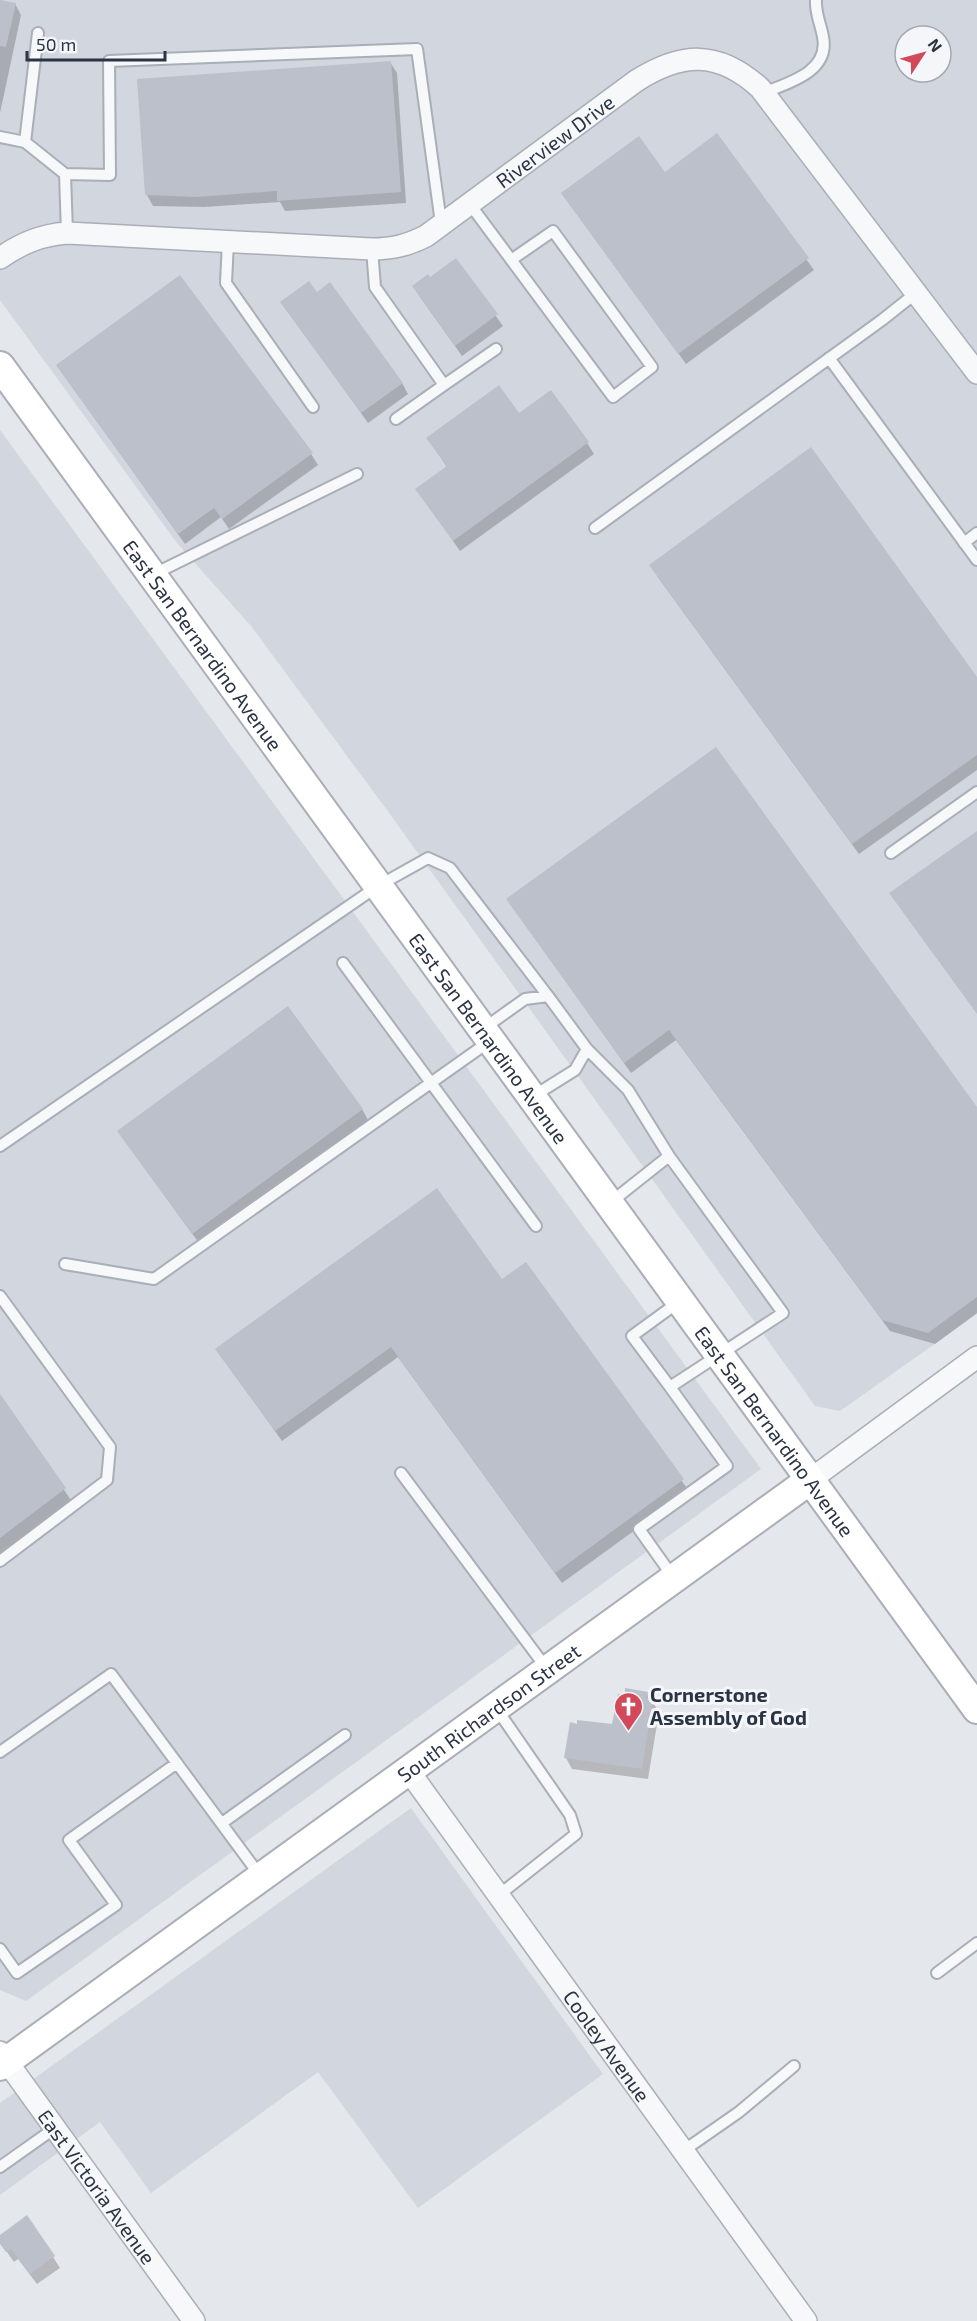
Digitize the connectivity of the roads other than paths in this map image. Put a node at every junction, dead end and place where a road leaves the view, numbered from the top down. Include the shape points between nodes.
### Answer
1 (816, 0) edge
2 (38, 33) dead end
3 (764, 93) junction
4 (0, 137) edge
5 (25, 142) junction
6 (65, 174) junction
7 (469, 202) junction
8 (441, 224) junction
9 (67, 233) junction
10 (228, 241) junction
11 (372, 249) junction
12 (0, 258) edge
13 (511, 260) junction
14 (916, 293) junction
15 (496, 349) dead end
16 (829, 358) junction
17 (0, 366) edge
18 (977, 373) edge
19 (444, 385) junction
20 (313, 406) dead end
21 (396, 419) dead end
22 (357, 474) dead end
23 (595, 528) dead end
24 (977, 532) edge
25 (964, 543) junction
26 (977, 560) edge
27 (152, 575) junction
28 (977, 792) edge
29 (891, 853) dead end
30 (378, 886) junction
31 (343, 963) dead end
32 (548, 996) junction
33 (487, 1035) junction
34 (587, 1049) junction
35 (430, 1084) junction
36 (532, 1097) junction
37 (0, 1146) edge
38 (669, 1156) junction
39 (609, 1203) junction
40 (536, 1226) dead end
41 (65, 1264) dead end
42 (0, 1296) edge
43 (680, 1301) junction
44 (718, 1353) junction
45 (977, 1357) edge
46 (670, 1387) junction
47 (401, 1473) dead end
48 (810, 1480) junction
49 (0, 1562) edge
50 (674, 1578) junction
51 (547, 1669) junction
52 (495, 1707) junction
53 (977, 1709) edge
54 (345, 1735) dead end
55 (0, 1752) edge
56 (177, 1763) junction
57 (408, 1770) junction
58 (222, 1823) junction
59 (261, 1877) junction
60 (499, 1896) junction
61 (977, 1943) edge
62 (0, 1949) edge
63 (937, 1973) dead end
64 (2, 2060) edge
65 (794, 2066) dead end
66 (55, 2128) junction
67 (683, 2151) junction
68 (0, 2167) edge
69 (194, 2321) edge
70 (806, 2321) edge

1 - 3 lane via 824,40 816,65 803,77
2 - 5 lane
3 - 7 street, Riverview Drive via 745,74 730,66 698,59 666,64 636,81
3 - 14 street, Riverview Drive
4 - 5 lane
5 - 6 lane
6 - 8 lane via 110,175 109,62 417,49
6 - 9 lane
7 - 8 street, Riverview Drive
7 - 13 lane
8 - 11 street, Riverview Drive via 409,244
9 - 10 street, Riverview Drive
9 - 12 street, Riverview Drive via 45,235
10 - 11 street, Riverview Drive
10 - 20 lane via 226,283
11 - 19 lane via 375,287
13 - 13 lane via 613,397 652,367 554,231
14 - 16 lane
14 - 18 street, Riverview Drive
15 - 19 lane
16 - 23 lane
16 - 25 lane
17 - 27 main road, East San Bernardino Avenue
19 - 21 lane
22 - 27 lane
24 - 25 lane
25 - 26 lane
27 - 30 main road, East San Bernardino Avenue
28 - 29 lane
30 - 32 lane via 428,858 450,868
30 - 33 main road, East San Bernardino Avenue
30 - 37 lane
31 - 35 lane
32 - 33 lane via 525,999
32 - 34 lane
33 - 35 lane
33 - 36 main road, East San Bernardino Avenue
34 - 36 lane via 575,1070
34 - 38 lane via 628,1090
35 - 40 lane
35 - 41 lane via 154,1279
36 - 39 main road, East San Bernardino Avenue
38 - 39 lane
38 - 44 lane via 783,1312
39 - 43 main road, East San Bernardino Avenue
42 - 49 lane via 110,1447 106,1480
43 - 44 main road, East San Bernardino Avenue
43 - 46 lane via 632,1336
44 - 46 lane
44 - 48 main road, East San Bernardino Avenue
45 - 48 street, South Richardson Street
46 - 50 lane via 727,1466 639,1529
47 - 51 lane
48 - 50 main road, South Richardson Street
48 - 53 main road, East San Bernardino Avenue
50 - 51 main road, South Richardson Street
51 - 52 main road, South Richardson Street
52 - 57 main road, South Richardson Street
52 - 60 lane via 570,1815 576,1833
54 - 58 lane
55 - 56 lane via 111,1674
56 - 58 lane
56 - 62 lane via 69,1840 116,1905 17,1973
57 - 59 main road, South Richardson Street
57 - 60 street, Cooley Avenue
58 - 59 lane
59 - 64 main road, South Richardson Street
60 - 67 street, Cooley Avenue
61 - 63 lane
64 - 66 street, East Victoria Avenue
65 - 67 lane via 739,2112
66 - 68 lane
66 - 69 street, East Victoria Avenue
67 - 70 street, Cooley Avenue

